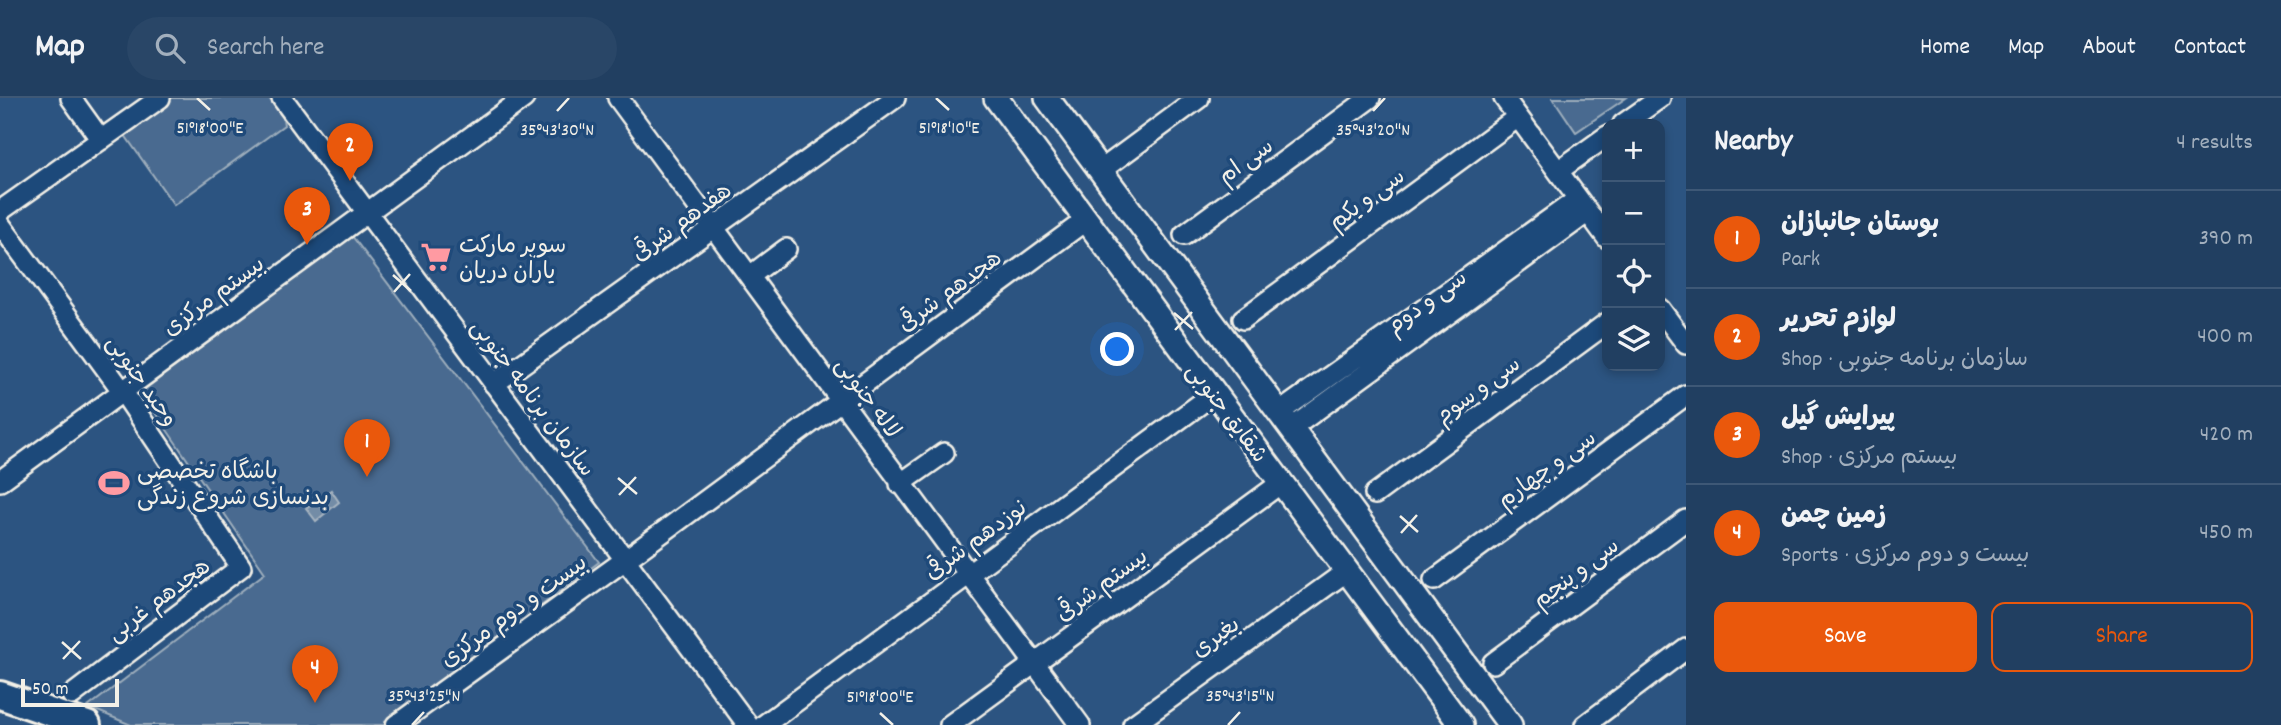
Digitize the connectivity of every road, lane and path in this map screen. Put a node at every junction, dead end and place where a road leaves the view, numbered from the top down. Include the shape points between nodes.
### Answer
1 (71, 98) edge
2 (160, 98) edge
3 (282, 98) edge
4 (524, 98) edge
5 (618, 98) edge
6 (895, 98) edge
7 (996, 98) edge
8 (1047, 98) edge
9 (1199, 98) edge
10 (1370, 98) edge
11 (1504, 98) edge
12 (1660, 98) edge
13 (1518, 117) junction
14 (1630, 119) edge
15 (101, 140) junction
16 (1602, 140) edge
17 (1100, 171) junction
18 (1558, 171) junction
19 (1583, 206) junction
20 (0, 211) edge
21 (367, 213) junction
22 (1086, 220) junction
23 (0, 225) edge
24 (714, 228) junction
25 (1602, 231) edge
26 (1184, 236) dead end
27 (786, 249) dead end
28 (750, 276) junction
29 (1665, 316) edge
30 (1243, 319) dead end
31 (1602, 327) edge
32 (1686, 344) edge
33 (495, 384) junction
34 (123, 392) junction
35 (1215, 393) junction
36 (1686, 395) edge
37 (842, 400) junction
38 (1292, 416) junction
39 (944, 453) dead end
40 (0, 481) edge
41 (1281, 483) junction
42 (900, 484) junction
43 (1375, 494) dead end
44 (1686, 520) edge
45 (625, 560) junction
46 (241, 566) joint
47 (1346, 571) junction
48 (968, 575) junction
49 (1434, 580) dead end
50 (1686, 649) edge
51 (1493, 663) dead end
52 (1034, 664) junction
53 (0, 695) edge
54 (72, 695) dead end
55 (87, 725) edge
56 (396, 725) edge
57 (748, 725) edge
58 (764, 725) edge
59 (950, 725) edge
60 (1080, 725) edge
61 (1133, 725) edge
62 (1461, 725) edge
63 (1510, 725) edge
64 (1586, 725) edge

1 - 15 street
2 - 15 street
3 - 21 street, سازمان برنامه جنوبی
4 - 21 street, بیستم مرکزی
5 - 24 street, لاله جنوبی
6 - 24 street, هفدهم شرقی
7 - 22 main road, شقایق جنوبی
8 - 17 main road, شقایق جنوبی
9 - 17 street
10 - 26 street, سی ام
11 - 13 street
12 - 14 street
13 - 18 street
13 - 30 street, سی و یکم
15 - 20 street
16 - 18 street
17 - 38 main road, شقایق جنوبی
18 - 19 street
19 - 25 street
19 - 38 street, سی و دوم
21 - 33 street, سازمان برنامه جنوبی
21 - 34 street, بیستم مرکزی
22 - 35 main road, شقایق جنوبی
22 - 37 street, هجدهم شرقی
23 - 34 street, وحید جنوبی
24 - 28 street, لاله جنوبی
24 - 33 street, هفدهم شرقی
27 - 28 street
28 - 37 street, لاله جنوبی
29 - 32 street
31 - 43 street, سی و سوم
33 - 45 street, سازمان برنامه جنوبی
34 - 40 street, بیستم مرکزی
34 - 46 street, وحید جنوبی
35 - 41 main road, شقایق جنوبی
35 - 48 street, نوزدهم شرقی
36 - 49 street, سی و چهارم
37 - 42 street, لاله جنوبی
37 - 45 street, هجدهم شرقی
38 - 63 main road, شقایق جنوبی
39 - 42 street
41 - 47 main road, شقایق جنوبی
41 - 52 street, بیستم شرقی
42 - 48 street, لاله جنوبی
44 - 51 street, سی و پنجم
45 - 56 street, بیست و دوم مرکزی
45 - 57 street, سازمان برنامه جنوبی
46 - 54 street, هجدهم غربی
47 - 61 street, بغیری
47 - 62 main road, شقایق جنوبی
48 - 52 street, لاله جنوبی
48 - 58 street, نوزدهم شرقی
50 - 64 street
52 - 59 street, بیستم شرقی
52 - 60 street, لاله جنوبی
53 - 55 highway

